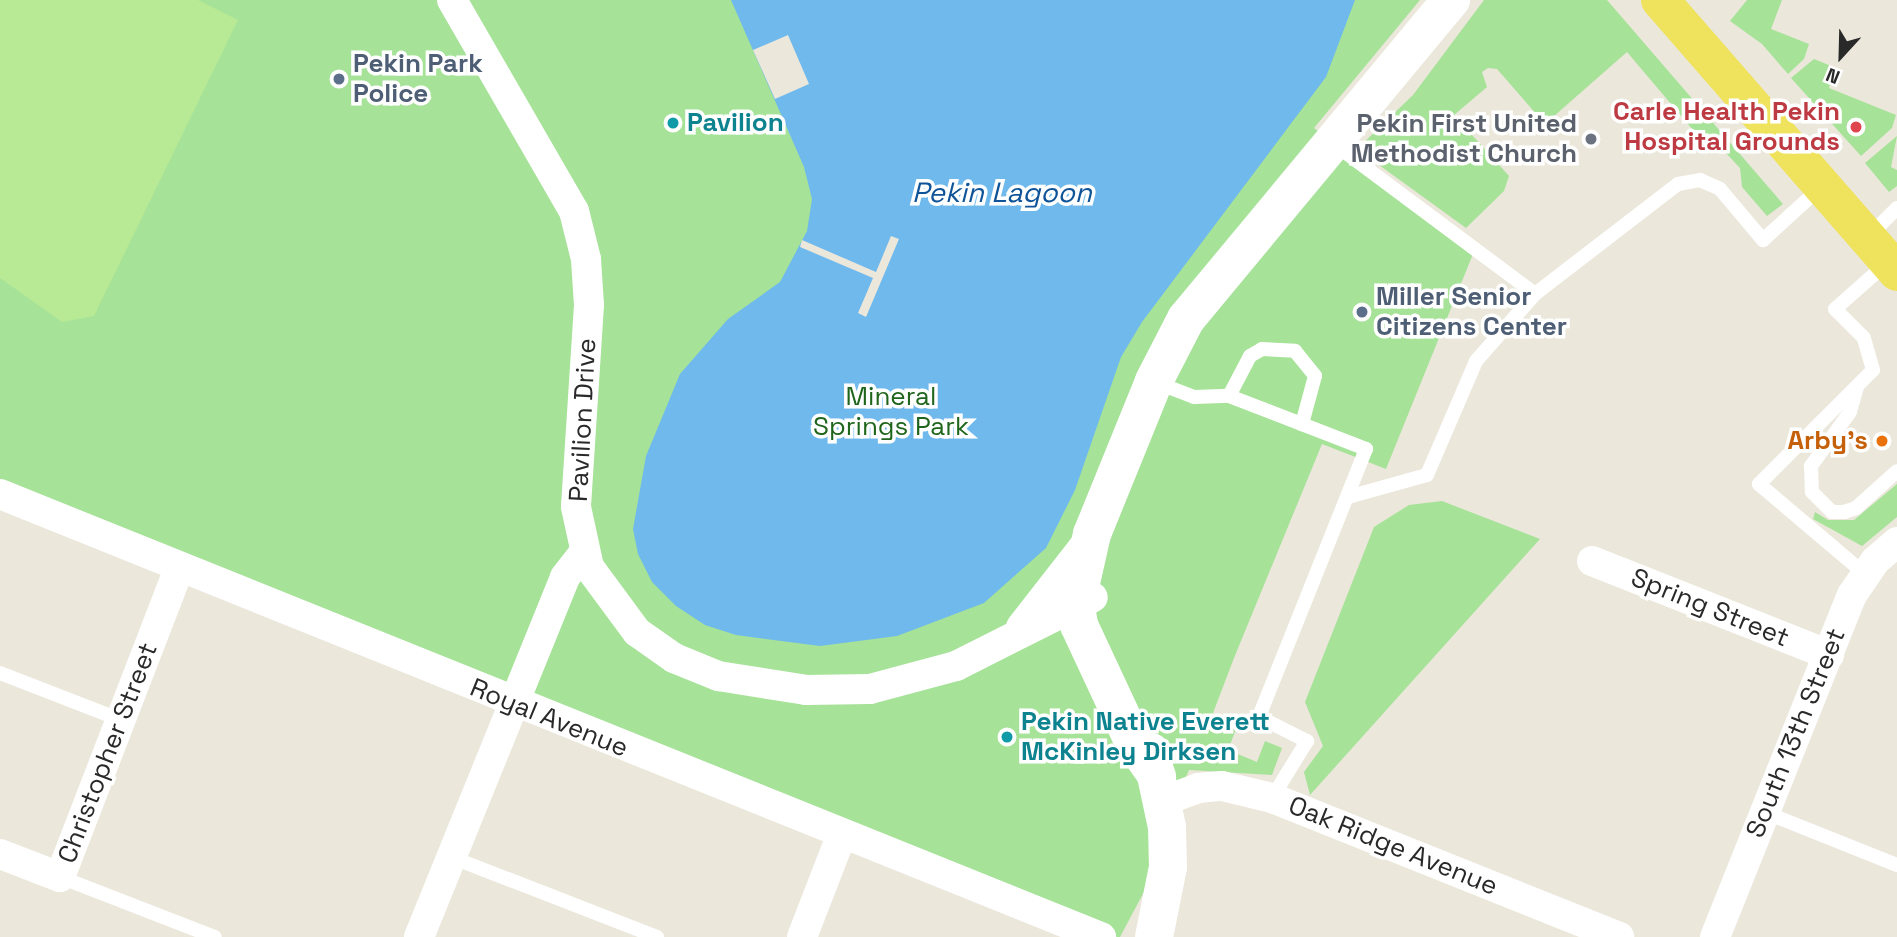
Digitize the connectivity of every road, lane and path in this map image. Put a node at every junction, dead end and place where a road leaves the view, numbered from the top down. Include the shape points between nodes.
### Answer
1 (452, 0) edge
2 (1451, 0) edge
3 (1660, 0) edge
4 (1333, 144) junction
5 (1822, 187) junction
6 (1897, 208) edge
7 (1884, 257) edge
8 (1535, 294) junction
9 (1154, 381) junction
10 (1857, 386) junction
11 (1229, 396) junction
12 (1302, 424) junction
13 (1128, 452) junction
14 (1897, 471) edge
15 (0, 494) edge
16 (1348, 497) junction
17 (1092, 534) junction
18 (1897, 542) edge
19 (584, 553) junction
20 (1592, 561) dead end
21 (179, 569) junction
22 (1865, 574) junction
23 (1085, 601) junction
24 (1008, 639) junction
25 (1829, 655) junction
26 (0, 673) edge
27 (512, 704) junction
28 (121, 720) junction
29 (1160, 788) junction
30 (1272, 798) junction
31 (1764, 812) junction
32 (842, 834) junction
33 (0, 854) edge
34 (451, 856) junction
35 (1897, 865) edge
36 (60, 877) junction
37 (1090, 935) edge
38 (215, 937) edge
39 (419, 937) edge
40 (657, 937) edge
41 (802, 937) edge
42 (1154, 937) edge
43 (1619, 937) edge
44 (1714, 937) edge

1 - 19 street, Pavilion Drive via 574,211 586,259 589,305 576,478
2 - 4 main road
3 - 5 main road
4 - 8 lane
4 - 9 main road via 1204,294 1174,339
5 - 7 main road
5 - 8 lane via 1763,240 1720,189 1700,180 1678,184
6 - 7 lane
7 - 10 lane via 1835,309 1864,338 1873,370
8 - 16 lane via 1476,361 1427,475
9 - 11 lane via 1194,397
9 - 13 main road
10 - 14 lane via 1850,412 1811,466 1812,492 1826,508 1844,512 1856,508
10 - 22 lane via 1759,484
11 - 12 lane
11 - 12 lane via 1250,356 1262,349 1295,351 1315,376
12 - 16 lane via 1366,449
13 - 17 main road
13 - 23 main road
15 - 21 street, Royal Avenue
16 - 30 lane via 1259,717 1307,741
17 - 23 main road
17 - 24 street, Pavilion Drive via 1042,603
18 - 22 street, South 13th Street
19 - 24 street, Pavilion Drive via 598,584 637,632 674,658 718,677 806,690 870,689 927,677
19 - 27 street via 565,577
20 - 25 street, Spring Street
21 - 27 street, Royal Avenue
21 - 28 street, Christopher Street
22 - 25 street, South 13th Street
23 - 24 street, Pavilion Drive
23 - 29 main road via 1088,652
25 - 31 street, South 13th Street
26 - 28 lane
27 - 32 street, Royal Avenue
27 - 34 street
28 - 36 street, Christopher Street
29 - 30 street, Oak Ridge Avenue via 1222,786
29 - 42 main road via 1168,867
30 - 43 street, Oak Ridge Avenue
31 - 35 lane
31 - 44 street, South 13th Street
32 - 37 street, Royal Avenue
32 - 41 street
33 - 36 street, Christopher Street
34 - 39 street
34 - 40 lane
36 - 38 lane

